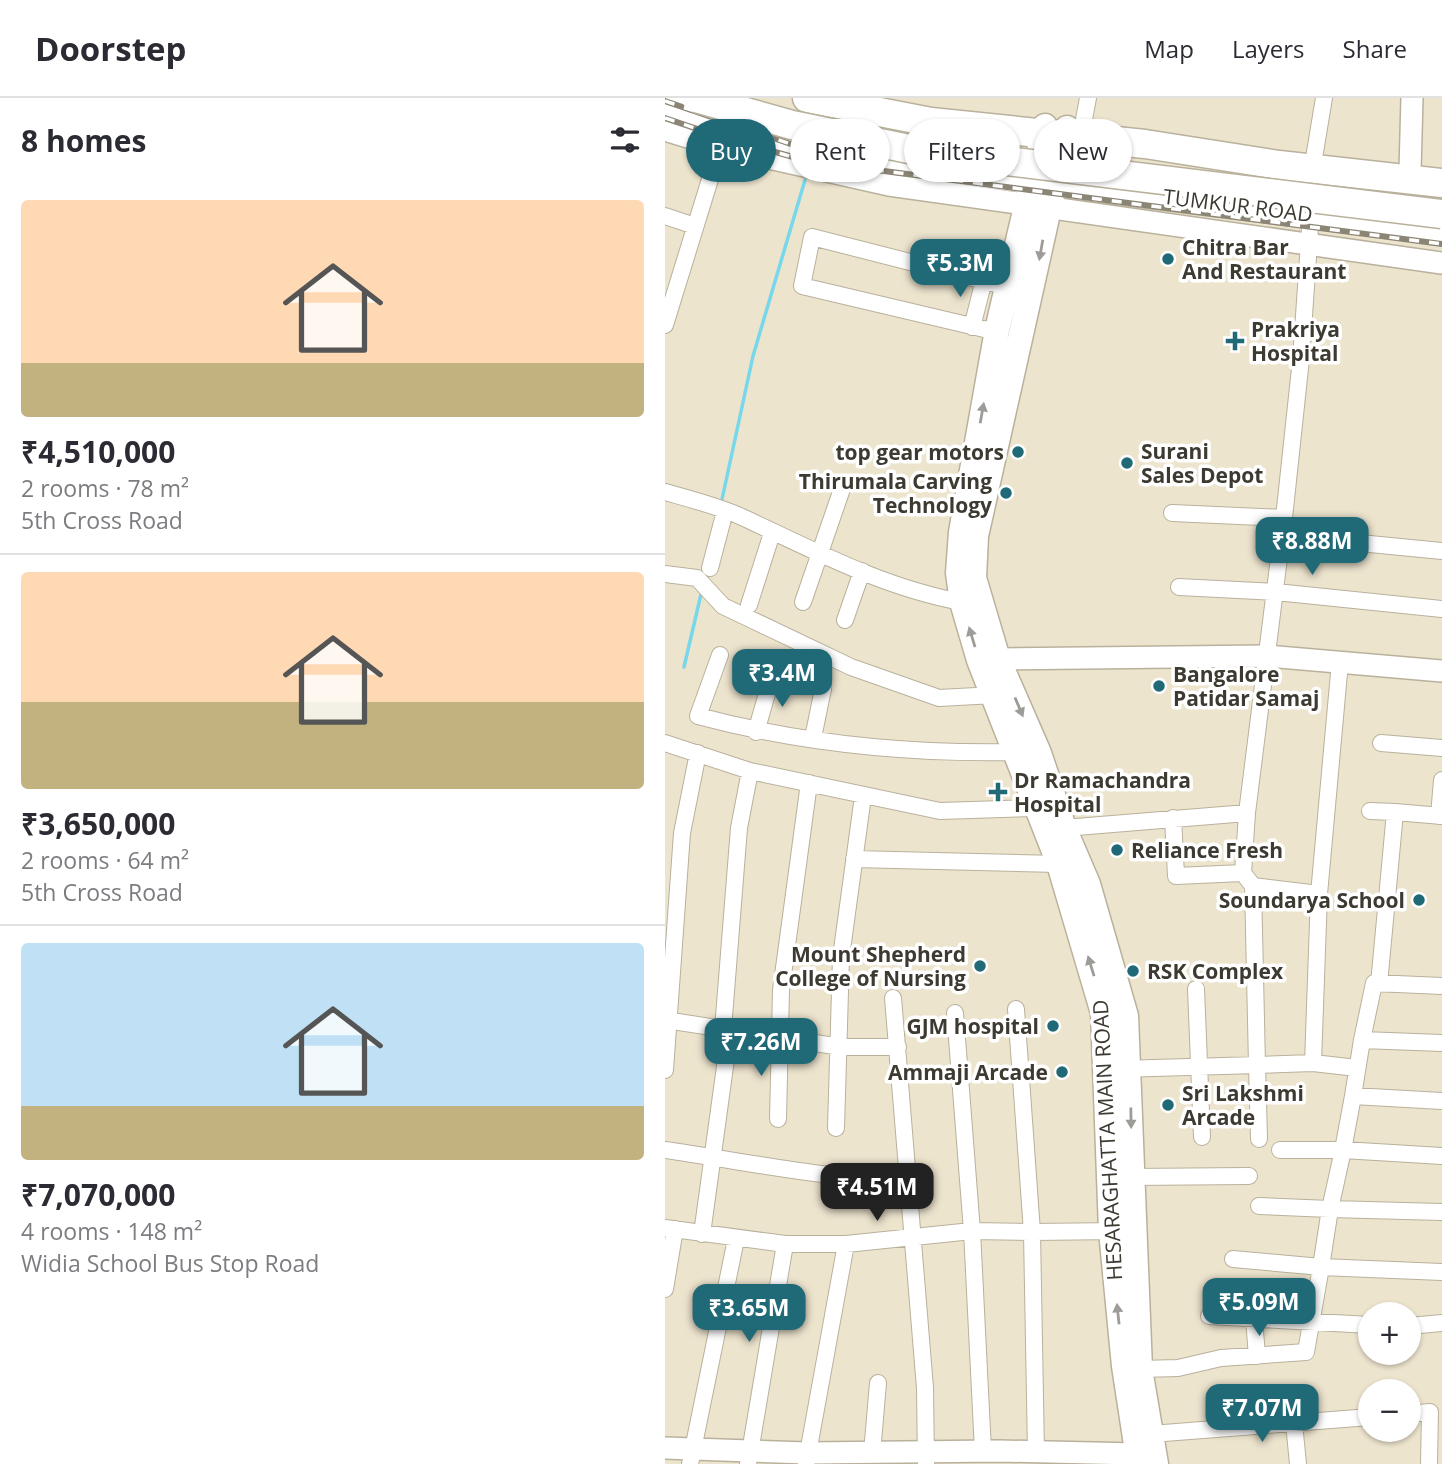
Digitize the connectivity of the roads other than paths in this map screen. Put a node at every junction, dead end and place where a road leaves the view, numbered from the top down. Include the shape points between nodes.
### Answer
1 (696, 98) edge
2 (748, 98) edge
3 (807, 98) edge
4 (855, 98) edge
5 (1088, 98) edge
6 (1324, 98) edge
7 (1412, 98) edge
8 (665, 103) edge
9 (665, 112) edge
10 (1070, 119) edge
11 (1034, 126) edge
12 (1034, 128) edge
13 (665, 130) edge
14 (686, 136) edge
15 (1132, 138) edge
16 (1132, 140) edge
17 (1314, 158) junction
18 (776, 161) edge
19 (1410, 171) junction
20 (1442, 174) edge
21 (709, 182) edge
22 (1045, 182) edge
23 (1442, 184) edge
24 (1042, 193) junction
25 (1442, 199) edge
26 (1442, 214) edge
27 (665, 216) edge
28 (1310, 218) junction
29 (695, 226) junction
30 (1442, 230) edge
31 (1442, 239) edge
32 (1308, 245) junction
33 (1442, 263) edge
34 (984, 280) junction
35 (1008, 287) junction
36 (668, 303) edge
37 (665, 325) edge
38 (972, 327) junction
39 (997, 332) junction
40 (843, 486) dead end
41 (665, 492) edge
42 (725, 511) junction
43 (1172, 513) dead end
44 (1284, 518) junction
45 (772, 533) junction
46 (1329, 540) dead end
47 (1442, 551) edge
48 (820, 554) junction
49 (710, 568) dead end
50 (862, 571) junction
51 (665, 574) edge
52 (1179, 587) dead end
53 (1276, 592) junction
54 (803, 602) dead end
55 (962, 602) junction
56 (749, 605) dead end
57 (1442, 609) edge
58 (845, 620) dead end
59 (720, 655) dead end
60 (1267, 656) junction
61 (998, 659) junction
62 (1340, 662) junction
63 (1442, 671) edge
64 (772, 676) dead end
65 (823, 689) dead end
66 (995, 695) junction
67 (757, 732) junction
68 (813, 738) junction
69 (665, 743) edge
70 (1381, 743) dead end
71 (1442, 748) edge
72 (1015, 751) junction
73 (698, 753) junction
74 (750, 771) junction
75 (1442, 780) edge
76 (809, 783) junction
77 (863, 796) junction
78 (1035, 808) junction
79 (1370, 811) dead end
80 (1395, 812) junction
81 (1247, 813) junction
82 (1441, 816) edge
83 (1173, 818) junction
84 (1064, 828) junction
85 (854, 859) junction
86 (1059, 864) junction
87 (1248, 879) junction
88 (1319, 894) junction
89 (1379, 984) junction
90 (1442, 986) edge
91 (1196, 989) dead end
92 (893, 998) dead end
93 (1016, 1009) dead end
94 (955, 1013) dead end
95 (668, 1021) edge
96 (727, 1030) junction
97 (781, 1040) junction
98 (1362, 1040) junction
99 (1442, 1043) edge
100 (841, 1047) junction
101 (898, 1047) junction
102 (1313, 1063) junction
103 (1257, 1065) junction
104 (1199, 1066) junction
105 (1357, 1068) junction
106 (1118, 1069) junction
107 (665, 1070) edge
108 (1353, 1096) junction
109 (1442, 1101) edge
110 (778, 1119) dead end
111 (836, 1128) dead end
112 (1202, 1137) dead end
113 (1259, 1139) dead end
114 (665, 1150) edge
115 (1280, 1150) dead end
116 (1343, 1150) junction
117 (1442, 1156) edge
118 (711, 1158) junction
119 (1131, 1177) junction
120 (1249, 1177) dead end
121 (910, 1181) junction
122 (1259, 1206) dead end
123 (1331, 1209) junction
124 (1442, 1212) edge
125 (670, 1229) edge
126 (972, 1231) junction
127 (1122, 1231) junction
128 (1032, 1232) junction
129 (702, 1234) junction
130 (910, 1238) junction
131 (736, 1239) junction
132 (785, 1244) junction
133 (846, 1244) junction
134 (1233, 1259) dead end
135 (1321, 1267) junction
136 (1442, 1272) edge
137 (665, 1289) edge
138 (1209, 1316) dead end
139 (1254, 1319) junction
140 (1312, 1323) junction
141 (1442, 1323) edge
142 (1358, 1325) edge
143 (1421, 1325) edge
144 (1257, 1356) junction
145 (1140, 1369) junction
146 (878, 1383) dead end
147 (1436, 1410) edge
148 (1358, 1418) edge
149 (1294, 1423) junction
150 (1436, 1444) edge
151 (665, 1448) edge
152 (1146, 1454) edge
153 (993, 1455) edge
154 (691, 1457) edge
155 (749, 1457) edge
156 (864, 1457) edge
157 (1049, 1457) edge
158 (807, 1459) edge
159 (926, 1459) edge
160 (1298, 1464) edge
161 (1429, 1464) edge

1 - 26 highway, bridge via 792,125 909,149
2 - 25 highway via 908,133
3 - 12 highway via 932,122
4 - 11 street
5 - 10 street
6 - 17 street
7 - 19 street
8 - 24 highway, TUMKUR ROAD via 830,149
9 - 24 street via 725,132 885,170
13 - 14 street
15 - 17 street
16 - 23 highway
17 - 19 street
18 - 24 street via 829,174
19 - 20 street
21 - 29 street
22 - 24 main road, HESARAGHATTA MAIN ROAD
24 - 28 highway, TUMKUR ROAD
24 - 32 street
24 - 35 main road, HESARAGHATTA MAIN ROAD
24 -> 61 main road, HESARAGHATTA MAIN ROAD via 976,536 974,578
27 - 29 street
28 - 30 highway, TUMKUR ROAD
28 - 31 street
28 - 32 street
29 - 36 street
32 - 33 street
32 - 44 street
34 - 35 street
34 - 38 street
34 - 38 street via 812,237 802,286
35 - 39 main road, HESARAGHATTA MAIN ROAD
36 - 37 street
38 - 39 street
55 -> 39 main road, HESARAGHATTA MAIN ROAD via 958,573 961,531
40 - 48 street
41 - 42 street
42 - 45 street
42 - 49 street
43 - 44 street
44 - 53 street
45 - 48 street
45 - 56 street
46 - 47 street
48 - 50 street
48 - 54 street
50 - 55 street via 918,594
50 - 58 street
51 - 66 street via 697,578 723,606 851,667 939,698
52 - 53 street
53 - 57 street
53 - 60 street
66 -> 55 main road, HESARAGHATTA MAIN ROAD
59 - 67 street via 698,716
60 - 61 street
60 - 62 street
60 - 81 street
61 -> 84 main road, HESARAGHATTA MAIN ROAD via 1039,753
62 - 63 street
62 - 88 street
64 - 67 street
65 - 68 street
66 - 72 main road, HESARAGHATTA MAIN ROAD
67 - 68 street
68 - 72 street via 960,753
69 - 73 street
70 - 71 street
72 - 78 main road, HESARAGHATTA MAIN ROAD
73 - 74 street
73 - 95 street via 682,833
74 - 76 street
74 - 96 street via 736,854
75 - 82 street
76 - 77 street
76 - 97 street via 781,990
77 - 78 street via 940,811
77 - 85 street
78 - 86 main road, HESARAGHATTA MAIN ROAD
79 - 80 street
80 - 82 street
80 - 89 street
81 - 83 street
81 - 87 street
83 - 84 street
83 - 87 street via 1176,876
84 - 106 main road, HESARAGHATTA MAIN ROAD via 1088,884 1126,1016
85 - 86 street
85 - 100 street via 841,957
106 -> 86 main road, HESARAGHATTA MAIN ROAD via 1097,982
87 - 88 street
87 - 103 street
88 - 102 street
89 - 90 street
89 - 98 street via 1374,983
91 - 104 street
92 - 101 street
93 - 128 street
94 - 126 street
95 - 96 street
95 - 107 street
96 - 97 street
96 - 118 street
97 - 100 street
97 - 110 street
98 - 99 street
98 - 105 street
100 - 101 street
100 - 111 street
101 - 121 street
102 - 103 street
102 - 105 street
103 - 104 street
103 - 113 street
104 - 106 street
104 - 112 street
105 - 108 street
106 -> 119 main road, HESARAGHATTA MAIN ROAD
106 - 127 main road, HESARAGHATTA MAIN ROAD
108 - 109 street
108 - 116 street
114 - 118 street
115 - 116 street
116 - 117 street
116 - 123 street
118 - 121 street via 846,1178
118 - 129 street
119 - 120 street
119 - 127 main road, HESARAGHATTA MAIN ROAD
121 - 130 street
122 - 123 street
123 - 124 street
123 - 135 street
125 - 129 street
125 - 137 street
126 - 128 street
126 - 130 street
126 - 153 street
127 - 128 street
127 - 145 main road, HESARAGHATTA MAIN ROAD
152 -> 127 main road, HESARAGHATTA MAIN ROAD via 1124,1366
128 - 157 street
129 - 131 street
130 - 133 street
130 - 159 street via 925,1388
131 - 132 street
131 - 154 street
132 - 133 street
132 - 155 street
133 - 158 street
134 - 135 street
135 - 136 street
135 - 140 street
138 - 139 street
139 - 140 street
139 - 144 street
140 - 142 street
140 - 144 street via 1306,1352
141 - 143 street
144 - 145 street
145 - 152 main road, HESARAGHATTA MAIN ROAD
146 - 156 street
147 - 150 street
148 - 149 street
149 - 152 street
149 - 160 street
150 - 161 street
151 - 154 street
152 - 157 street
153 - 157 street
153 - 159 street
154 - 155 street
155 - 158 street
156 - 158 street
156 - 159 street

